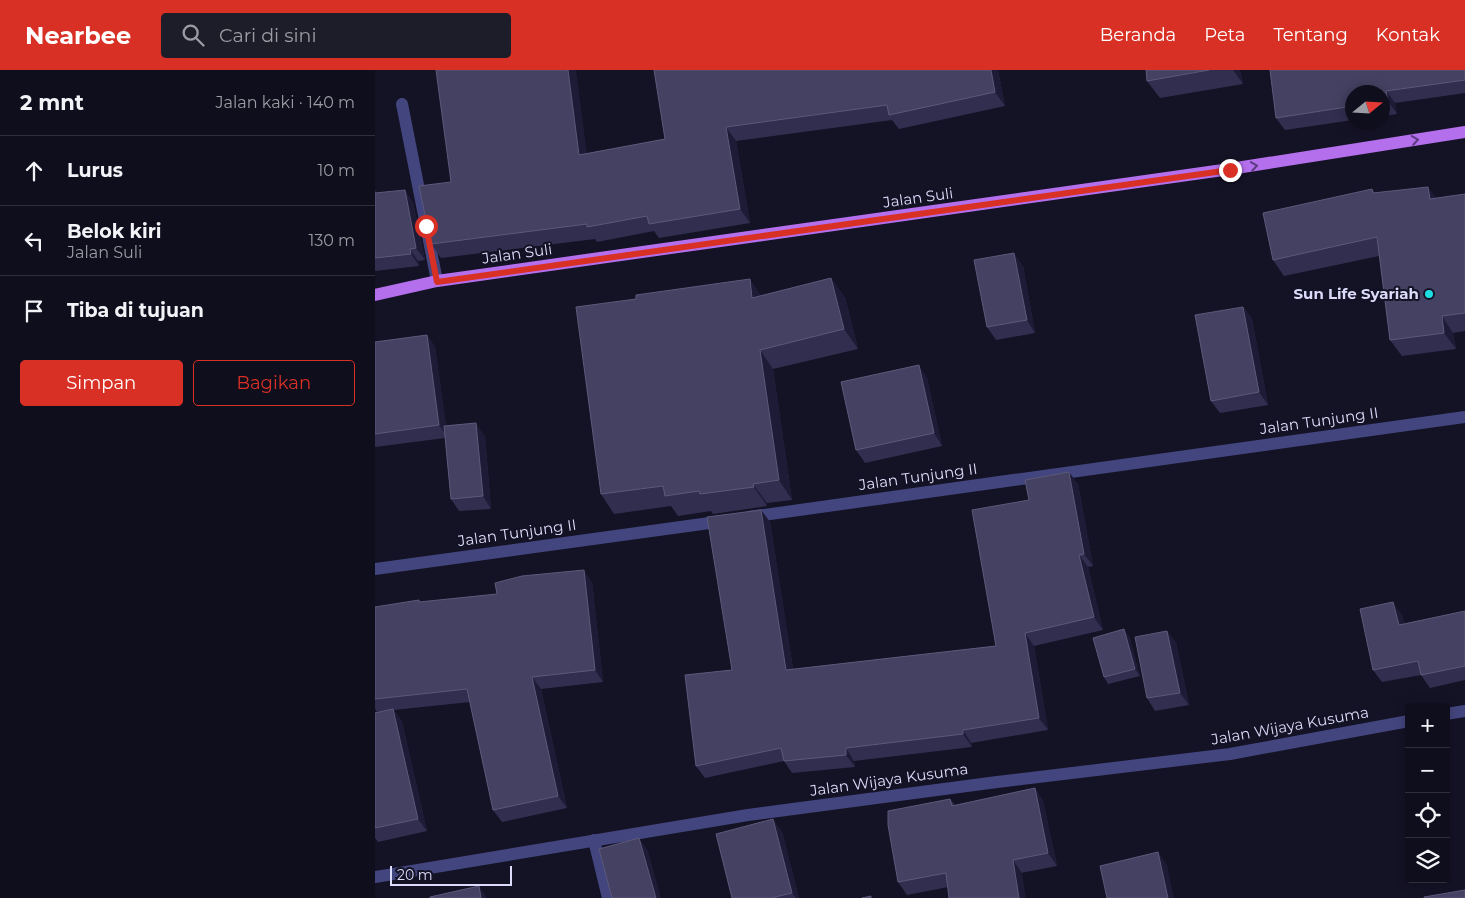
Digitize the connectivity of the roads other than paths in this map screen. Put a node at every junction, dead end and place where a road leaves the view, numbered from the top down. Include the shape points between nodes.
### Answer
1 (402, 104) dead end
2 (1465, 132) edge
3 (437, 282) junction
4 (375, 295) edge
5 (1465, 417) edge
6 (375, 570) edge
7 (1465, 710) edge
8 (1450, 713) edge
9 (1405, 722) edge
10 (594, 840) junction
11 (375, 877) edge
12 (608, 898) edge

1 - 3 street
3 -> 2 main road, Jalan Suli via 1230,170
3 - 4 main road, Jalan Suli
5 - 6 street, Jalan Tunjung II
7 - 8 street
9 - 10 street, Jalan Wijaya Kusuma via 1230,754 748,815
10 - 11 street, Jalan Wijaya Kusuma
10 - 12 street

